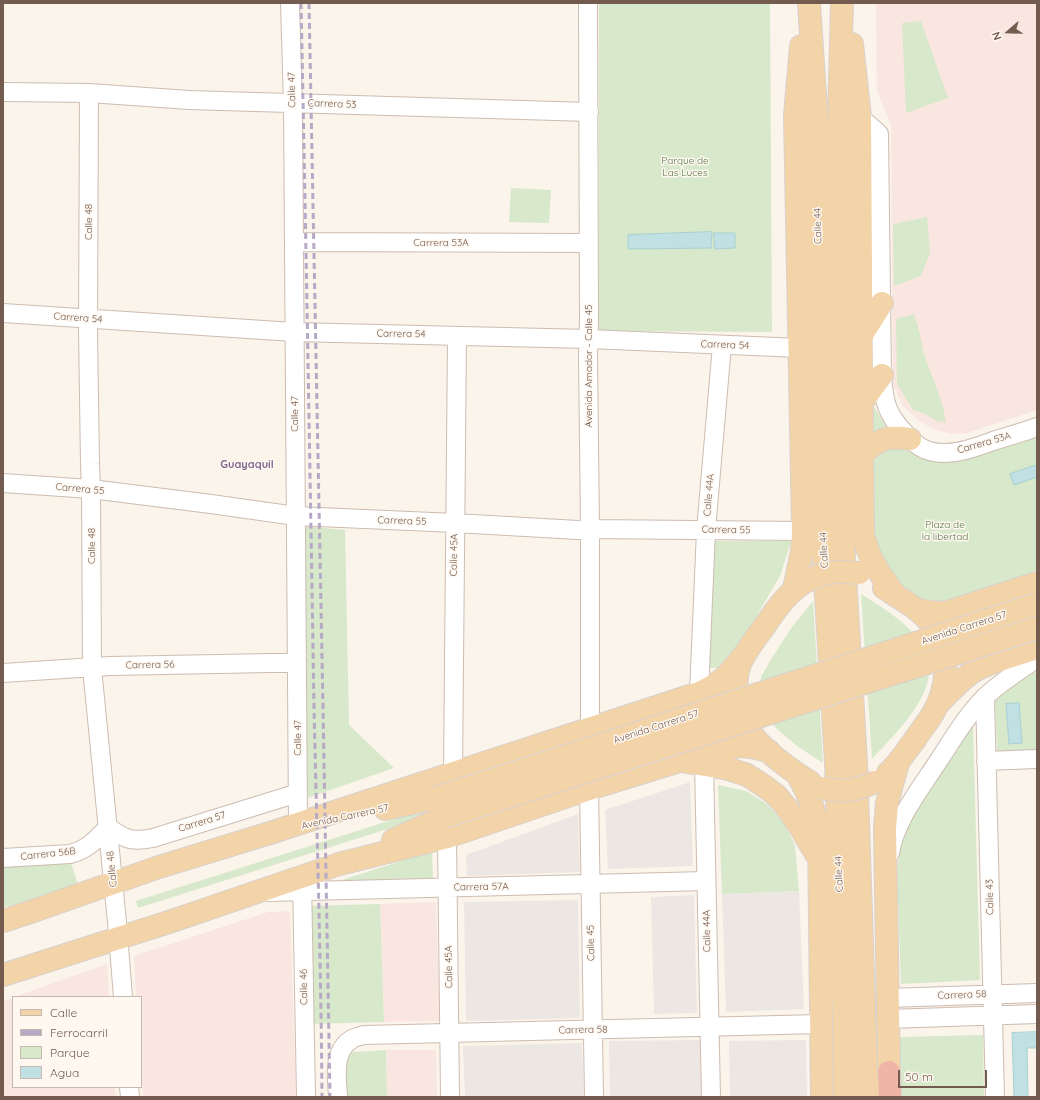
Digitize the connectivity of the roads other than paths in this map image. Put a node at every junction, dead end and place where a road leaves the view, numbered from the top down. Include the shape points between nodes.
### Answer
1 (290, 3) edge
2 (588, 3) edge
3 (804, 3) edge
4 (809, 3) edge
5 (842, 3) edge
6 (848, 3) edge
7 (3, 92) edge
8 (89, 93) junction
9 (293, 103) junction
10 (589, 112) junction
11 (860, 117) junction
12 (294, 242) junction
13 (589, 243) junction
14 (882, 303) junction
15 (3, 313) edge
16 (88, 319) junction
17 (294, 332) junction
18 (457, 336) junction
19 (862, 336) junction
20 (589, 339) junction
21 (722, 345) junction
22 (800, 348) junction
23 (882, 375) junction
24 (862, 402) junction
25 (1037, 427) edge
26 (910, 439) junction
27 (862, 454) junction
28 (3, 483) edge
29 (92, 489) junction
30 (296, 516) junction
31 (455, 523) junction
32 (590, 528) junction
33 (706, 530) junction
34 (804, 531) junction
35 (1037, 582) edge
36 (802, 584) junction
37 (895, 595) junction
38 (1037, 604) edge
39 (917, 610) junction
40 (1037, 628) edge
41 (1037, 648) edge
42 (744, 655) junction
43 (1037, 658) edge
44 (297, 663) junction
45 (92, 668) junction
46 (3, 673) edge
47 (699, 693) junction
48 (985, 697) junction
49 (937, 706) junction
50 (590, 728) junction
51 (769, 751) junction
52 (1037, 759) edge
53 (680, 761) junction
54 (986, 761) junction
55 (704, 764) junction
56 (898, 764) junction
57 (452, 774) junction
58 (797, 774) junction
59 (589, 789) junction
60 (298, 793) junction
61 (442, 817) junction
62 (298, 824) junction
63 (108, 827) junction
64 (270, 834) junction
65 (3, 858) edge
66 (819, 859) junction
67 (886, 879) junction
68 (706, 881) junction
69 (113, 883) junction
70 (302, 884) junction
71 (590, 884) junction
72 (448, 888) junction
73 (33, 911) junction
74 (3, 914) edge
75 (3, 921) edge
76 (119, 938) junction
77 (3, 975) edge
78 (1037, 992) edge
79 (992, 994) junction
80 (123, 996) edge
81 (888, 1008) junction
82 (1037, 1014) edge
83 (992, 1016) junction
84 (821, 1024) junction
85 (709, 1027) junction
86 (592, 1029) junction
87 (450, 1033) junction
88 (889, 1072) joint
89 (306, 1097) edge
90 (338, 1097) edge
91 (450, 1097) edge
92 (594, 1097) edge
93 (711, 1097) edge
94 (822, 1097) edge
95 (845, 1097) edge
96 (867, 1097) edge
97 (888, 1097) edge
98 (994, 1097) edge

1 - 9 street, Calle 47
2 - 10 street, Avenida Amador - Calle 45
3 - 22 main road, Calle 44 via 795,115
4 - 95 main road, Calle 44 via 817,125 823,548 836,762
5 - 96 main road, Calle 44 via 839,119 843,541 856,762
6 - 11 main road
7 - 8 street, Carrera 53
8 - 9 street, Carrera 53 via 189,100
8 - 16 street, Calle 48
9 - 10 street, Carrera 53
9 - 12 street, Calle 47
10 - 13 street, Avenida Amador - Calle 45
11 - 14 street via 879,134
11 - 19 main road
12 - 13 street, Carrera 53A
12 - 17 street, Calle 47
13 - 20 street, Avenida Amador - Calle 45
14 - 19 main road
14 - 23 street
15 - 16 street, Carrera 54
16 - 17 street, Carrera 54
16 - 29 street, Calle 48
17 - 18 street, Carrera 54
17 - 30 street, Calle 47
18 - 20 street, Carrera 54
18 - 31 street, Calle 45A
19 - 24 main road
20 - 21 street, Carrera 54
20 - 32 street, Avenida Amador - Calle 45
21 - 22 street, Carrera 54
21 - 33 street, Calle 44A
22 - 34 main road, Calle 44
23 - 24 main road
23 - 26 street via 887,407 898,426
24 - 27 main road
25 - 26 street, Carrera 53A via 953,452 940,453 924,449
26 - 27 main road via 891,437 881,440
27 - 37 main road via 863,534 874,565
28 - 29 street, Carrera 55
29 - 30 street, Carrera 55
29 - 45 street, Calle 48
30 - 31 street, Carrera 55
30 - 44 street, Calle 47
31 - 32 street, Carrera 55 via 578,530
31 - 57 street, Calle 45A
32 - 33 street, Carrera 55
32 - 50 street, Avenida Amador - Calle 45
33 - 34 street, Carrera 55
33 - 47 street, Calle 44A
34 - 36 main road, Calle 44
35 - 39 main road via 946,612
36 - 37 main road, bridge via 833,572 859,573
36 - 42 main road via 779,604
37 - 39 main road
38 - 61 main road, Avenida Carrera 57, bridge
39 - 49 main road via 934,629 946,662 943,688
40 - 61 main road, Avenida Carrera 57, bridge
41 - 49 main road via 976,670 964,678
42 - 47 main road, Avenida Carrera 57 via 723,679
42 - 51 main road via 737,677 738,704 750,732
43 - 48 street
44 - 45 street, Carrera 56
44 - 60 street, Calle 47
45 - 46 street, Carrera 56
45 - 63 street, Calle 48
47 - 50 main road, Avenida Carrera 57
48 - 54 street, Calle 43
48 - 67 street via 969,716 902,819 891,845
49 - 56 main road
50 - 57 main road, Avenida Carrera 57
51 - 53 main road, Avenida Carrera 57 via 742,746
51 - 58 main road
52 - 54 street
53 - 55 main road
53 - 59 main road, Avenida Carrera 57
54 - 79 street, Calle 43
55 - 66 main road via 747,775 776,795 788,808
55 - 68 street, Calle 44A
56 - 58 main road, bridge via 875,782 846,791 822,788
56 - 67 main road via 885,816
57 - 62 main road, Avenida Carrera 57
58 - 66 main road, Calle 44 via 810,799 817,821
59 - 61 main road, Avenida Carrera 57
59 - 71 street, Calle 45
60 - 62 street, Calle 47
60 - 63 street, Carrera 57 via 142,840 126,838
61 - 64 main road, Avenida Carrera 57
61 - 70 main road, Avenida Carrera 57 via 339,864
61 - 72 street, Calle 45A
62 - 64 main road, Avenida Carrera 57
63 - 65 street, Carrera 56B via 89,846 70,854
63 - 69 street, Calle 48
64 - 69 main road, Avenida Carrera 57
66 - 84 main road, Calle 44
67 - 81 main road
68 - 71 street, Carrera 57A
68 - 85 street, Calle 44A
69 - 73 main road, Avenida Carrera 57
69 - 76 street, Calle 48
70 - 72 street, Carrera 57A
70 - 76 main road, Avenida Carrera 57 via 255,892
70 - 89 street, Calle 46
71 - 72 street, Carrera 57A
71 - 86 street, Calle 45
72 - 87 street, Calle 45A
73 - 74 main road
73 - 75 main road, Avenida Carrera 57
76 - 77 main road, Avenida Carrera 57
76 - 80 street, Calle 48
78 - 79 street, Carrera 58
79 - 81 street, Carrera 58
79 - 83 street, Calle 43
81 - 83 street
81 - 88 main road
82 - 83 street
83 - 98 street, Calle 43
84 - 85 street, Carrera 58
84 - 94 main road, Calle 44
85 - 86 street, Carrera 58
85 - 93 street, Calle 44A
86 - 87 street, Carrera 58
86 - 92 street, Calle 45
87 - 90 street, Carrera 58 via 364,1035 353,1038 340,1052 337,1062
87 - 91 street, Calle 45A
88 - 97 highway

